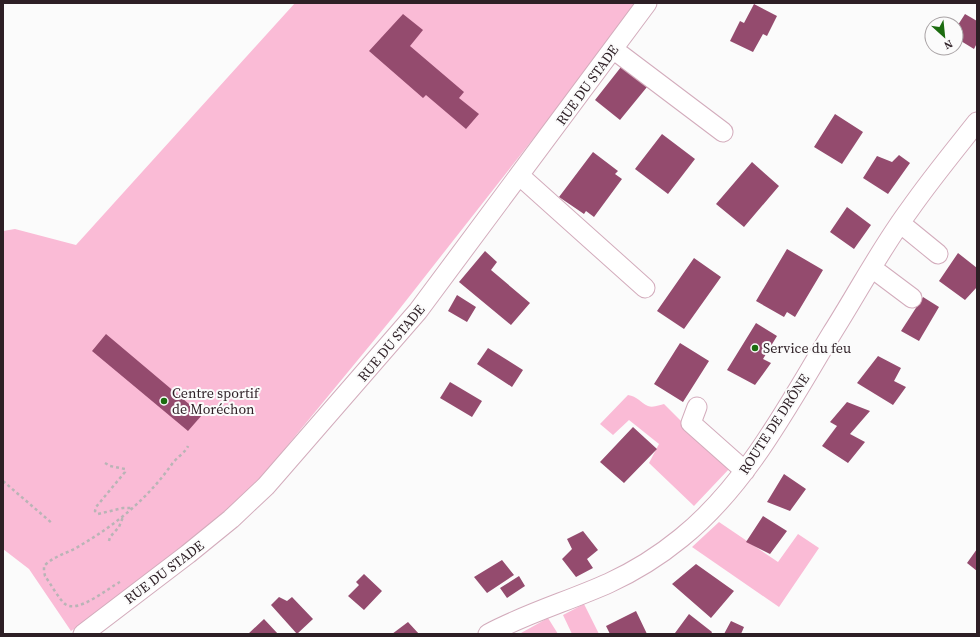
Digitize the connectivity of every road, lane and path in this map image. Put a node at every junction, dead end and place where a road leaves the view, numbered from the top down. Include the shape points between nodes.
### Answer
1 (647, 3) edge
2 (613, 49) junction
3 (977, 122) edge
4 (723, 132) dead end
5 (520, 176) junction
6 (900, 223) junction
7 (938, 254) dead end
8 (872, 268) junction
9 (645, 288) dead end
10 (912, 298) dead end
11 (697, 407) dead end
12 (188, 446) dead end
13 (105, 463) dead end
14 (745, 471) junction
15 (3, 481) edge
16 (134, 508) junction
17 (123, 517) junction
18 (53, 524) dead end
19 (109, 542) dead end
20 (123, 581) dead end
21 (83, 634) edge
22 (488, 634) edge

1 - 2 street, RUE DU STADE
2 - 4 street
2 - 5 street, RUE DU STADE
3 - 6 street, ROUTE DE DRÔNE
5 - 9 street
5 - 21 street, RUE DU STADE via 390,346 266,486 204,541
6 - 7 street
6 - 8 street, ROUTE DE DRÔNE
8 - 10 street
8 - 14 street, ROUTE DE DRÔNE
11 - 14 street via 691,423
12 - 16 path
13 - 16 path via 125,469 125,472 95,511 103,514 123,508
14 - 22 street, ROUTE DE DRÔNE via 702,520 645,564 607,584 537,611
15 - 18 path
16 - 17 path
17 - 19 path
17 - 20 path via 80,546 57,556 44,566 44,571 65,604 71,607 78,607

